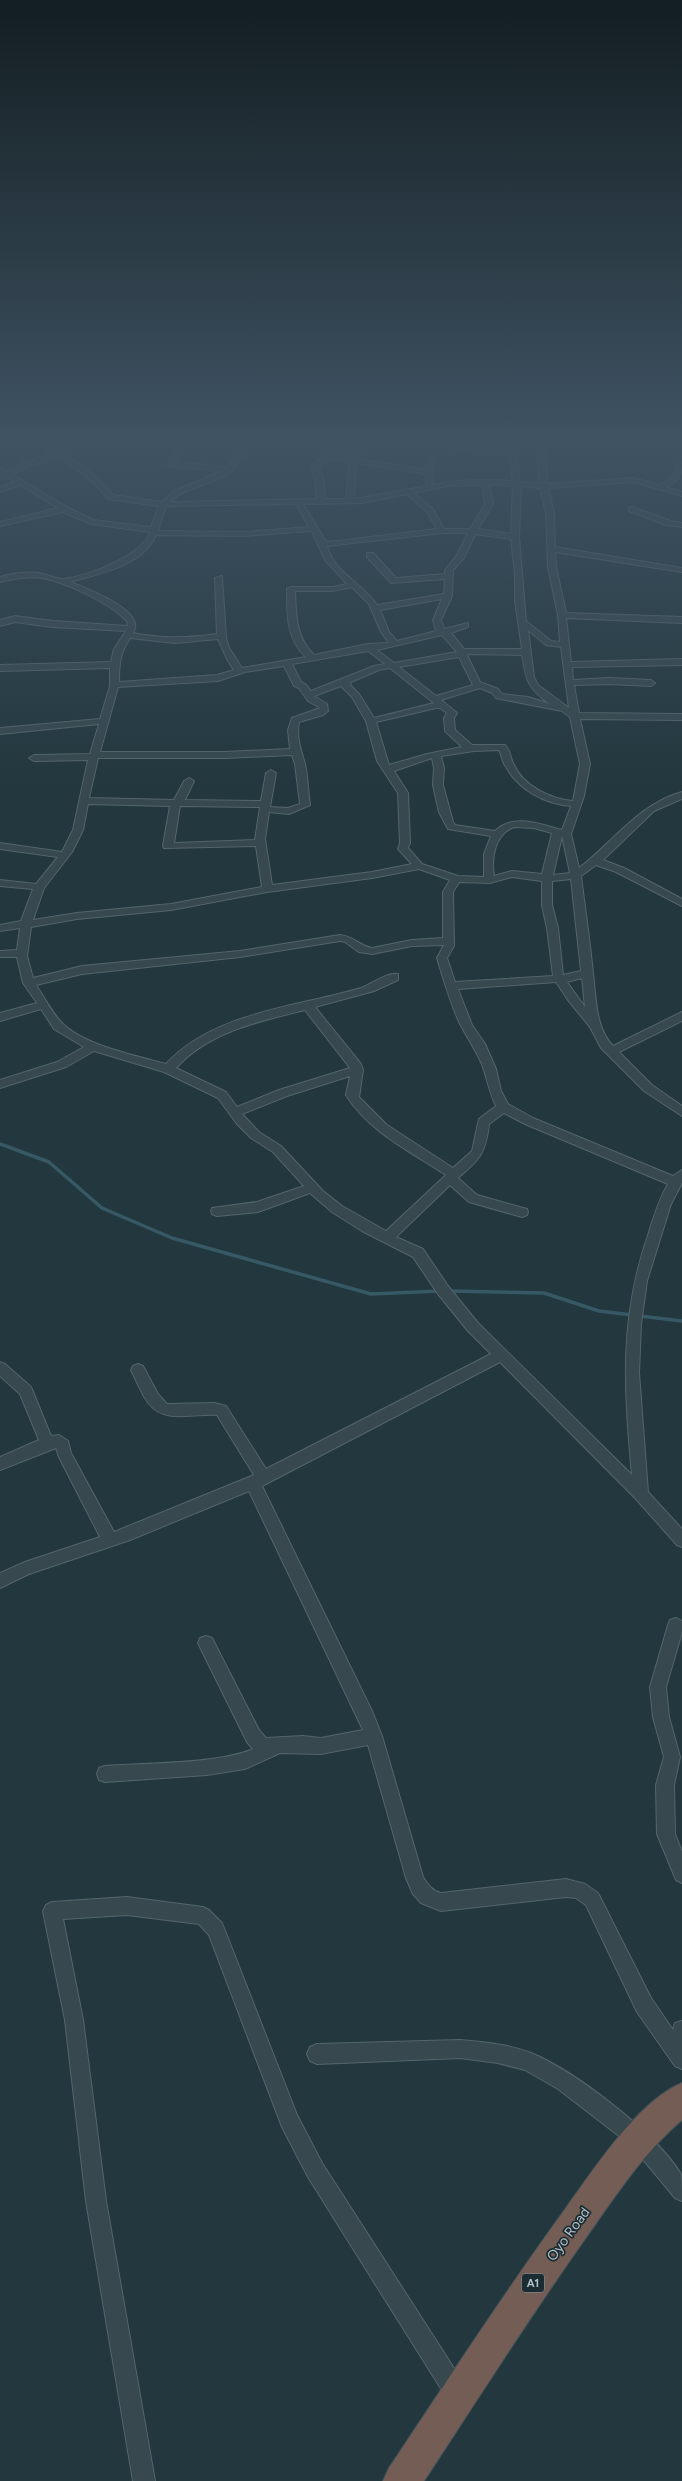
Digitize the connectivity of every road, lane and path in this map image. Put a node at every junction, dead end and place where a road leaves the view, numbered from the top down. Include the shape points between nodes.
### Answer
1 (135, 555) edge
2 (327, 555) edge
3 (371, 555) edge
4 (462, 555) edge
5 (517, 555) edge
6 (552, 555) edge
7 (588, 555) edge
8 (682, 570) edge
9 (450, 576) junction
10 (219, 578) dead end
11 (0, 580) edge
12 (65, 582) junction
13 (352, 585) junction
14 (448, 596) junction
15 (375, 608) junction
16 (2, 614) dead end
17 (562, 615) junction
18 (10, 619) junction
19 (682, 620) edge
20 (522, 622) junction
21 (0, 624) edge
22 (465, 625) dead end
23 (131, 632) junction
24 (445, 632) junction
25 (220, 636) junction
26 (394, 643) junction
27 (564, 645) junction
28 (368, 647) junction
29 (526, 652) junction
30 (463, 654) junction
31 (313, 659) junction
32 (682, 662) edge
33 (287, 664) junction
34 (114, 665) junction
35 (566, 665) junction
36 (393, 667) junction
37 (0, 668) edge
38 (240, 672) junction
39 (347, 680) junction
40 (569, 683) junction
41 (651, 684) dead end
42 (114, 685) junction
43 (479, 686) junction
44 (308, 694) junction
45 (435, 699) junction
46 (443, 705) junction
47 (564, 710) junction
48 (575, 716) junction
49 (682, 717) edge
50 (103, 721) junction
51 (372, 721) junction
52 (0, 731) edge
53 (469, 748) junction
54 (295, 752) junction
55 (94, 756) junction
56 (436, 756) junction
57 (34, 758) dead end
58 (389, 771) junction
59 (271, 773) dead end
60 (189, 781) dead end
61 (682, 795) edge
62 (85, 801) junction
63 (576, 804) junction
64 (175, 805) junction
65 (265, 807) junction
66 (562, 833) junction
67 (495, 834) junction
68 (261, 843) junction
69 (553, 845) junction
70 (0, 846) edge
71 (568, 846) junction
72 (64, 855) junction
73 (594, 860) junction
74 (419, 866) junction
75 (576, 875) junction
76 (547, 878) junction
77 (456, 879) junction
78 (490, 880) junction
79 (0, 883) edge
80 (39, 887) junction
81 (267, 889) junction
82 (680, 899) edge
83 (25, 926) junction
84 (0, 928) edge
85 (449, 941) junction
86 (23, 953) junction
87 (0, 954) edge
88 (588, 974) junction
89 (394, 978) dead end
90 (560, 979) junction
91 (29, 982) junction
92 (450, 986) junction
93 (43, 1005) junction
94 (307, 1005) junction
95 (682, 1016) edge
96 (0, 1017) edge
97 (595, 1025) junction
98 (92, 1046) junction
99 (612, 1051) junction
100 (168, 1069) junction
101 (356, 1070) junction
102 (0, 1084) edge
103 (503, 1107) junction
104 (235, 1112) junction
105 (682, 1112) edge
106 (453, 1177) junction
107 (678, 1179) edge
108 (312, 1187) junction
109 (217, 1211) dead end
110 (522, 1212) dead end
111 (388, 1238) junction
112 (501, 1354) junction
113 (0, 1368) edge
114 (138, 1370) dead end
115 (47, 1443) junction
116 (0, 1464) edge
117 (258, 1480) junction
118 (641, 1494) junction
119 (110, 1540) junction
120 (682, 1540) edge
121 (0, 1581) edge
122 (676, 1625) dead end
123 (206, 1643) dead end
124 (374, 1736) junction
125 (275, 1747) junction
126 (106, 1774) dead end
127 (682, 1874) edge
128 (682, 2030) edge
129 (317, 2054) dead end
130 (678, 2054) edge
131 (682, 2099) edge
132 (639, 2139) junction
133 (682, 2191) edge
134 (459, 2396) junction
135 (144, 2481) edge
136 (402, 2481) edge

1 - 12 street
2 - 13 street
3 - 9 street via 394,581
4 - 9 street via 449,570
5 - 20 street
6 - 17 street via 552,567
7 - 8 street
9 - 14 street
10 - 25 street
11 - 12 street via 31,575
12 - 23 street via 123,611 131,620
13 - 15 street
13 - 31 street via 333,589 291,589 291,617 296,640 304,652
14 - 15 street
14 - 24 street via 438,620 440,630
15 - 26 street via 380,626
16 - 18 street
17 - 19 street
17 - 27 street
18 - 21 street
18 - 23 street
20 - 27 street via 549,643
20 - 29 street
22 - 24 street
23 - 25 street via 150,640 175,641
23 - 34 street via 118,650
24 - 26 street
24 - 30 street
25 - 38 street via 227,656
26 - 28 street
27 - 35 street
28 - 31 street
28 - 36 street
29 - 30 street via 471,651
29 - 47 street via 534,686
30 - 36 street via 428,658 413,664
30 - 43 street
31 - 33 street
32 - 35 street
33 - 38 street
33 - 44 street via 297,684
34 - 37 street
34 - 42 street
35 - 40 street
36 - 39 street via 384,666 354,675
36 - 45 street
38 - 42 street via 202,680
39 - 44 street
39 - 51 street via 345,685 356,696
40 - 41 street via 609,681
40 - 48 street
42 - 50 street
43 - 45 street
43 - 47 street via 495,691 502,697 528,700
44 - 54 street via 311,699 324,706 325,710 295,720
45 - 46 street
46 - 51 street
46 - 53 street via 452,713 449,718 450,731
47 - 48 street
48 - 49 street
48 - 63 street via 586,769
50 - 52 street
50 - 55 street
51 - 58 street via 380,757
53 - 56 street
53 - 63 street via 482,745 502,747 506,750 509,765 530,790 554,800
54 - 55 street via 225,756
54 - 65 street via 300,764 305,805 289,811
55 - 57 street
55 - 62 street
56 - 58 street via 394,766
56 - 67 street via 439,768 438,785 449,824 452,827
58 - 74 street via 403,794 403,849
59 - 65 street
60 - 64 street
61 - 73 street via 651,809
62 - 64 street
62 - 72 street via 78,830
63 - 66 street
64 - 65 street via 191,802
64 - 68 street via 168,846
65 - 68 street
66 - 67 street via 522,823
66 - 69 street
66 - 71 street
67 - 78 street via 488,862
68 - 81 street
69 - 71 street
69 - 76 street
70 - 72 street
71 - 75 street
72 - 80 street
73 - 75 street
73 - 82 street
74 - 77 street
74 - 81 street
75 - 76 street
75 - 88 street
76 - 78 street via 512,874
76 - 90 street via 547,905
77 - 78 street
77 - 85 street via 448,892
79 - 80 street
80 - 83 street
81 - 83 street via 171,907 77,916
83 - 84 street
83 - 86 street
85 - 91 street via 412,943 372,951 363,950 348,939 340,938 240,954 82,970
85 - 92 street via 442,958
86 - 87 street
86 - 91 street
88 - 90 street
88 - 97 street
89 - 94 street via 367,990
90 - 92 street
90 - 97 street via 573,1000
91 - 93 street
92 - 103 street via 466,1026 479,1044 490,1069 495,1092
93 - 96 street
93 - 98 street via 58,1026
94 - 100 street via 224,1030 175,1058
94 - 101 street via 354,1062
95 - 99 street
97 - 99 street via 600,1037
98 - 100 street
98 - 102 street via 87,1051 58,1064
99 - 105 street via 648,1088
100 - 104 street via 222,1095
101 - 104 street
101 - 106 street via 352,1095 355,1100 383,1128
103 - 106 street via 483,1122 478,1155
103 - 107 street via 529,1121
104 - 108 street via 255,1135 277,1149
106 - 110 street via 473,1199
106 - 111 street
107 - 118 street via 667,1198 649,1250 636,1300 632,1391
108 - 109 street via 258,1207
108 - 111 street via 337,1209
111 - 112 street via 418,1253 442,1290
112 - 117 street
112 - 118 street
113 - 115 street via 26,1391
114 - 117 street via 159,1406 166,1410 221,1410
115 - 116 street
115 - 119 street via 59,1441 63,1445 64,1453
117 - 119 street
117 - 124 street
118 - 120 street
119 - 121 street via 25,1569
122 - 127 street via 658,1687 661,1717 672,1757 665,1785 666,1834
123 - 125 street via 253,1736 262,1746
124 - 125 street via 321,1746 303,1744
124 - 130 street via 420,1891 429,1900 440,1902 566,1888 579,1890 592,1900 644,2005
125 - 126 street via 245,1761 207,1767
128 - 130 street
129 - 132 street via 460,2049 498,2053 529,2062 565,2082
131 - 132 highway, Oyo Road / A1
132 - 133 street
132 - 134 highway, Oyo Road / A1 via 549,2260
134 - 135 street via 315,2170 289,2120 216,1930 203,1916 127,1906 52,1911 74,2020 96,2201
134 - 136 highway, Oyo Road / A1

